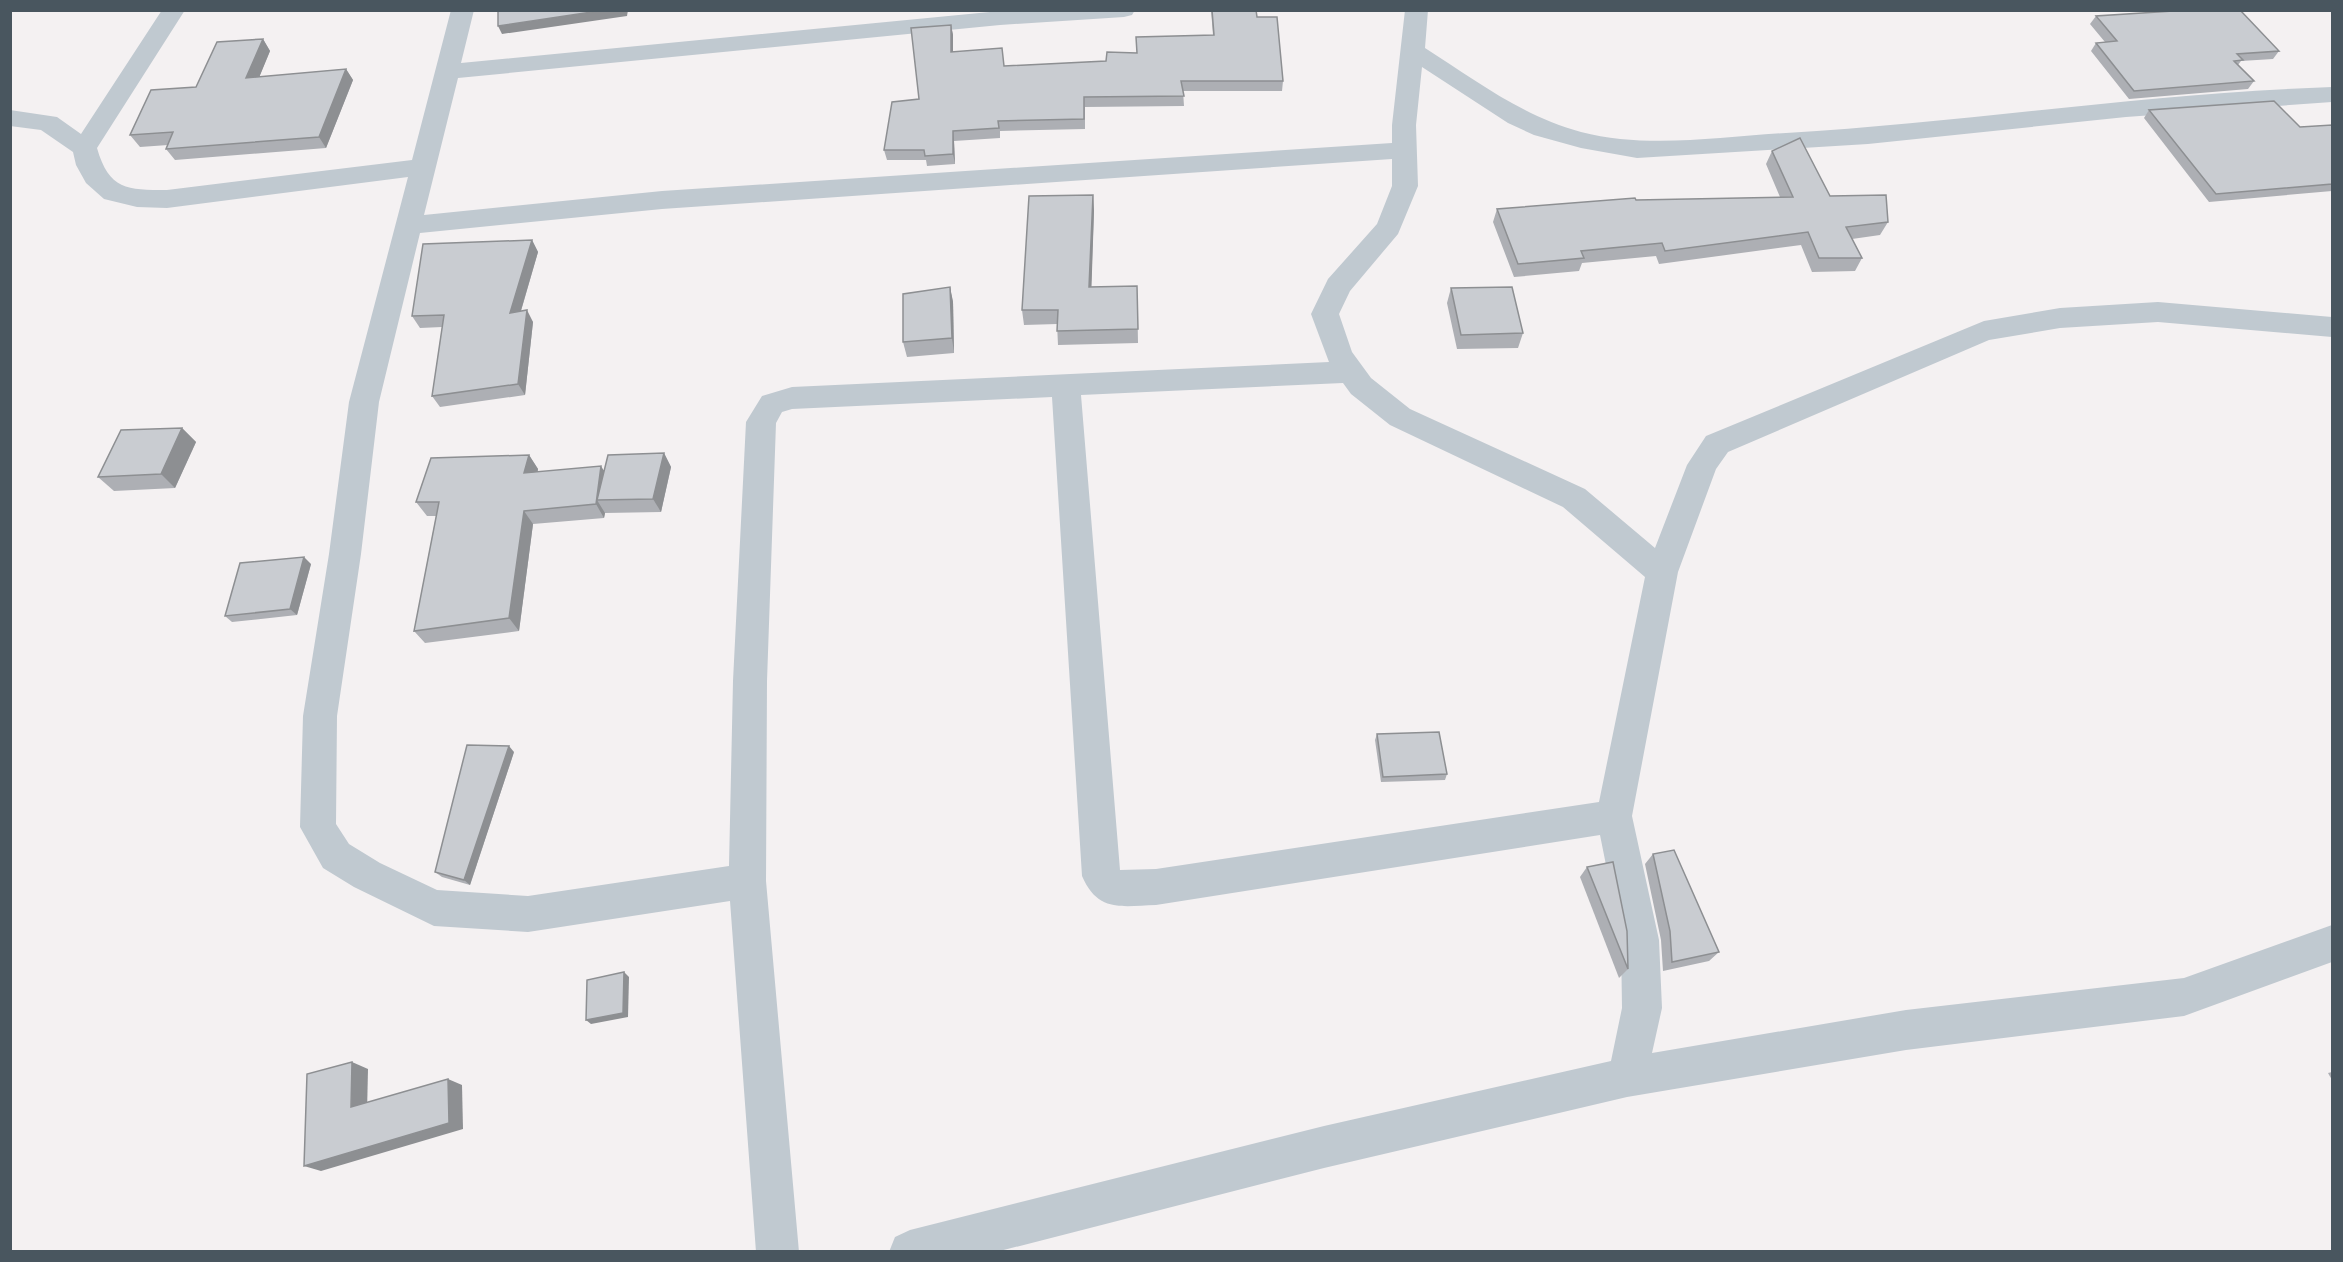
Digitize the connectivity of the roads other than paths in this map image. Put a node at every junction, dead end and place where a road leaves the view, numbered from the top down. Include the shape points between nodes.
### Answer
1 (174, 10) edge
2 (463, 10) edge
3 (1124, 10) edge
4 (1417, 10) edge
5 (1412, 50) junction
6 (448, 72) junction
7 (2332, 94) edge
8 (10, 118) edge
9 (84, 147) junction
10 (1404, 150) junction
11 (424, 167) junction
12 (411, 225) junction
13 (2332, 327) edge
14 (1351, 372) junction
15 (1066, 385) junction
16 (1662, 572) junction
17 (1614, 816) junction
18 (747, 880) junction
19 (2332, 944) edge
20 (1627, 1077) junction
21 (778, 1251) edge
22 (910, 1251) edge

1 - 9 street
2 - 6 street
3 - 6 street via 1000,18
4 - 5 street
5 - 7 street via 1517,117 1543,129 1637,150 1868,136 2126,109
5 - 10 street
6 - 11 street
8 - 9 street via 48,123
9 - 11 street via 88,168 101,186 126,199 167,199
10 - 12 street via 662,200
10 - 14 street via 1405,186 1389,228 1338,286 1325,314 1339,355
11 - 12 street
12 - 18 street via 364,402 320,716 318,828 336,856 434,908 528,914
13 - 16 street via 2158,312 2060,318 1984,331 1717,444 1702,465
14 - 15 street
14 - 16 street via 1361,386 1400,417 1574,498
15 - 17 street via 1100,876 1112,888 1156,887
15 - 18 street via 792,398 772,404 761,422 750,681
16 - 17 street
17 - 20 street via 1640,940 1642,1008
18 - 21 street
19 - 20 street via 2184,997 1906,1030
20 - 22 street via 1324,1147

